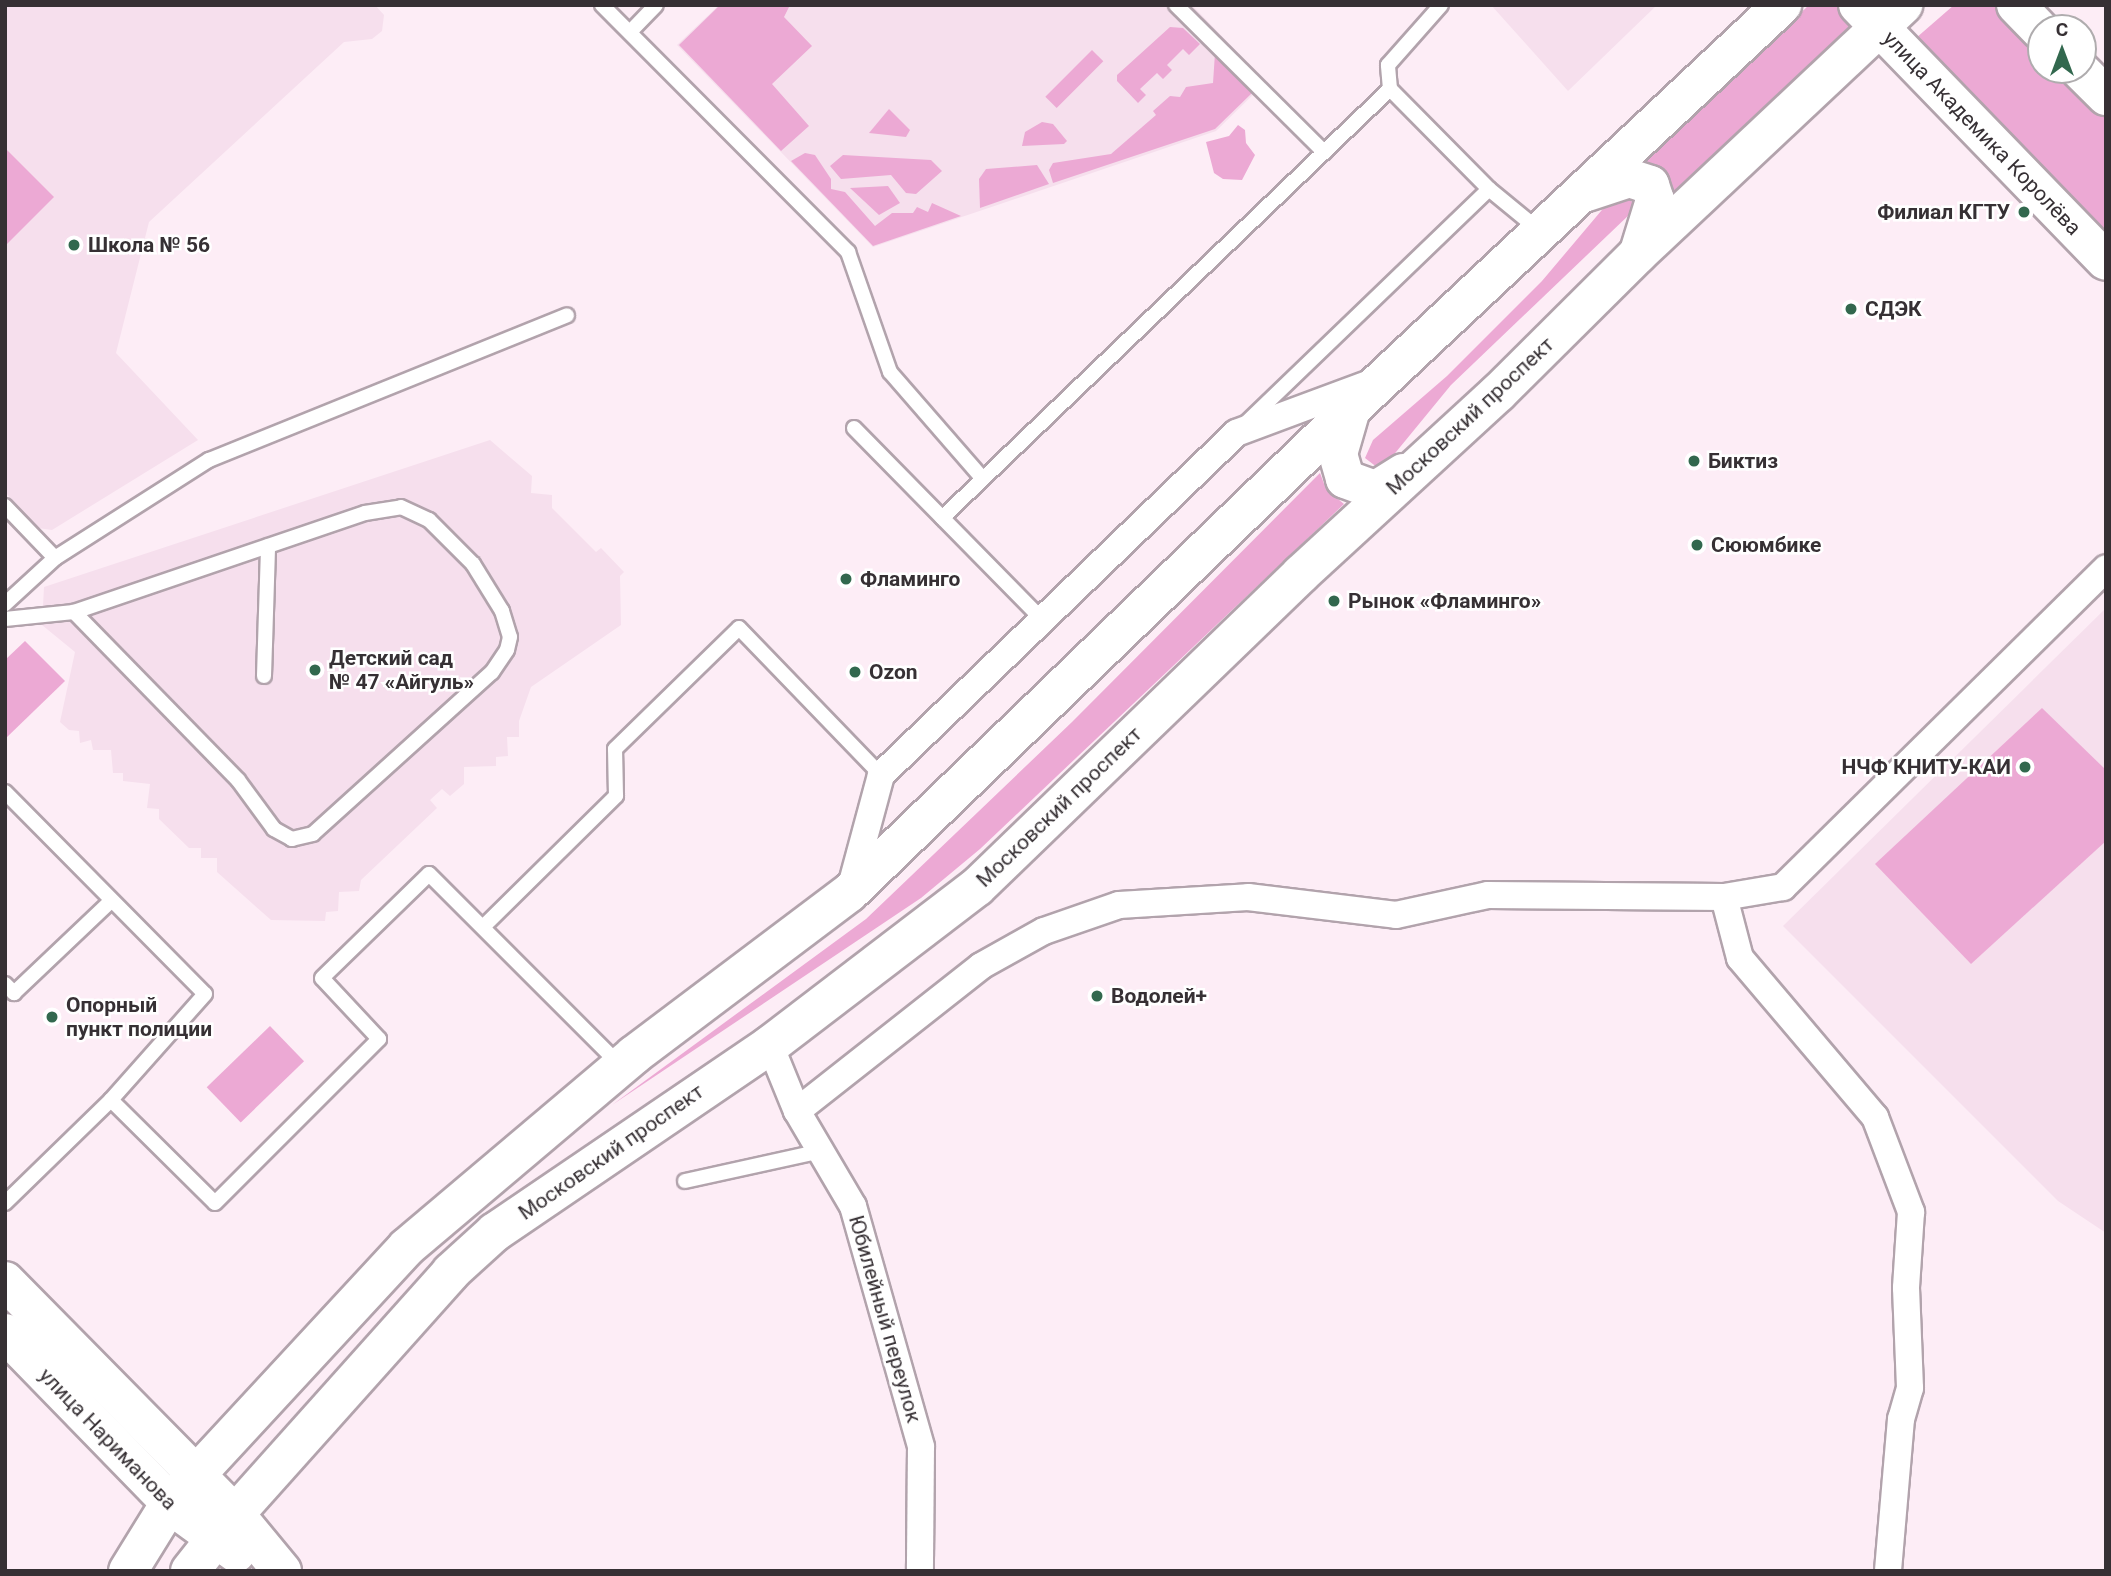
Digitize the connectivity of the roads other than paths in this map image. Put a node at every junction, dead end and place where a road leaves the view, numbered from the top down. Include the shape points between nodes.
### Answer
1 (602, 5) edge
2 (656, 5) edge
3 (1176, 5) edge
4 (1441, 5) edge
5 (1782, 5) edge
6 (1881, 13) edge
7 (630, 32) junction
8 (1390, 89) junction
9 (1324, 152) junction
10 (1489, 189) junction
11 (1581, 194) junction
12 (1541, 232) junction
13 (1638, 254) junction
14 (2106, 261) edge
15 (567, 315) dead end
16 (1395, 371) junction
17 (1351, 409) junction
18 (854, 428) dead end
19 (1236, 433) junction
20 (1431, 455) junction
21 (982, 478) junction
22 (5, 506) edge
23 (942, 518) junction
24 (268, 546) junction
25 (55, 558) junction
26 (2106, 568) edge
27 (5, 604) edge
28 (74, 612) junction
29 (5, 619) edge
30 (1042, 620) junction
31 (264, 676) dead end
32 (881, 775) junction
33 (5, 792) edge
34 (849, 893) junction
35 (1724, 897) junction
36 (111, 901) junction
37 (483, 927) junction
38 (5, 984) edge
39 (770, 1045) junction
40 (622, 1068) junction
41 (111, 1100) junction
42 (797, 1111) junction
43 (821, 1151) junction
44 (685, 1181) dead end
45 (5, 1203) edge
46 (5, 1281) edge
47 (5, 1333) edge
48 (183, 1490) junction
49 (225, 1527) junction
50 (128, 1571) edge
51 (190, 1571) edge
52 (267, 1571) edge
53 (282, 1571) edge
54 (920, 1571) edge
55 (1888, 1571) edge

1 - 7 lane
2 - 7 lane
3 - 9 lane
4 - 8 lane via 1388,65
5 - 11 main road
6 - 13 main road, Московский проспект
6 - 14 main road, улица Академика Королёва
7 - 21 lane via 848,252 890,372
8 - 9 lane
8 - 10 lane
9 - 21 lane
10 - 12 lane
10 - 19 lane
11 - 12 main road
11 - 13 main road via 1629,178 1650,185 1655,200
12 - 16 main road
13 - 20 main road, Московский проспект
15 - 25 lane via 209,460
16 - 17 main road
16 - 19 street via 1336,398
17 - 20 main road via 1338,454 1345,479 1376,490
17 - 34 main road
18 - 23 lane
19 - 30 street
20 - 39 main road, Московский проспект via 977,887
21 - 23 lane
22 - 25 lane
23 - 30 lane
24 - 28 lane
24 - 28 lane via 365,513 411,508 473,564 508,625 507,650 492,672 304,838 292,839 274,829 238,780
24 - 31 lane
25 - 27 lane
26 - 35 street via 1783,887
28 - 29 lane
30 - 32 street
32 - 34 street
32 - 37 lane via 739,628 615,748 617,796
33 - 36 lane
34 - 40 main road
35 - 42 street via 1488,895 1396,915 1248,897 1119,905 1044,932 981,966
35 - 55 street via 1740,958 1875,1117 1911,1212 1906,1288 1910,1388 1900,1419
36 - 38 lane via 14,993
36 - 41 lane via 205,994
37 - 40 lane
37 - 41 lane via 429,874 322,978 379,1039 215,1203
39 - 42 street, Юбилейный переулок
39 - 49 main road, Московский проспект via 495,1233 451,1272
40 - 48 main road via 407,1247
41 - 45 lane
42 - 43 street, Юбилейный переулок
43 - 44 lane
43 - 54 street, Юбилейный переулок via 853,1206 921,1447
46 - 48 main road, улица Нариманова
47 - 48 main road, улица Нариманова
48 - 49 main road
48 - 50 main road
49 - 51 main road, Московский проспект
49 - 52 main road
49 - 53 main road

